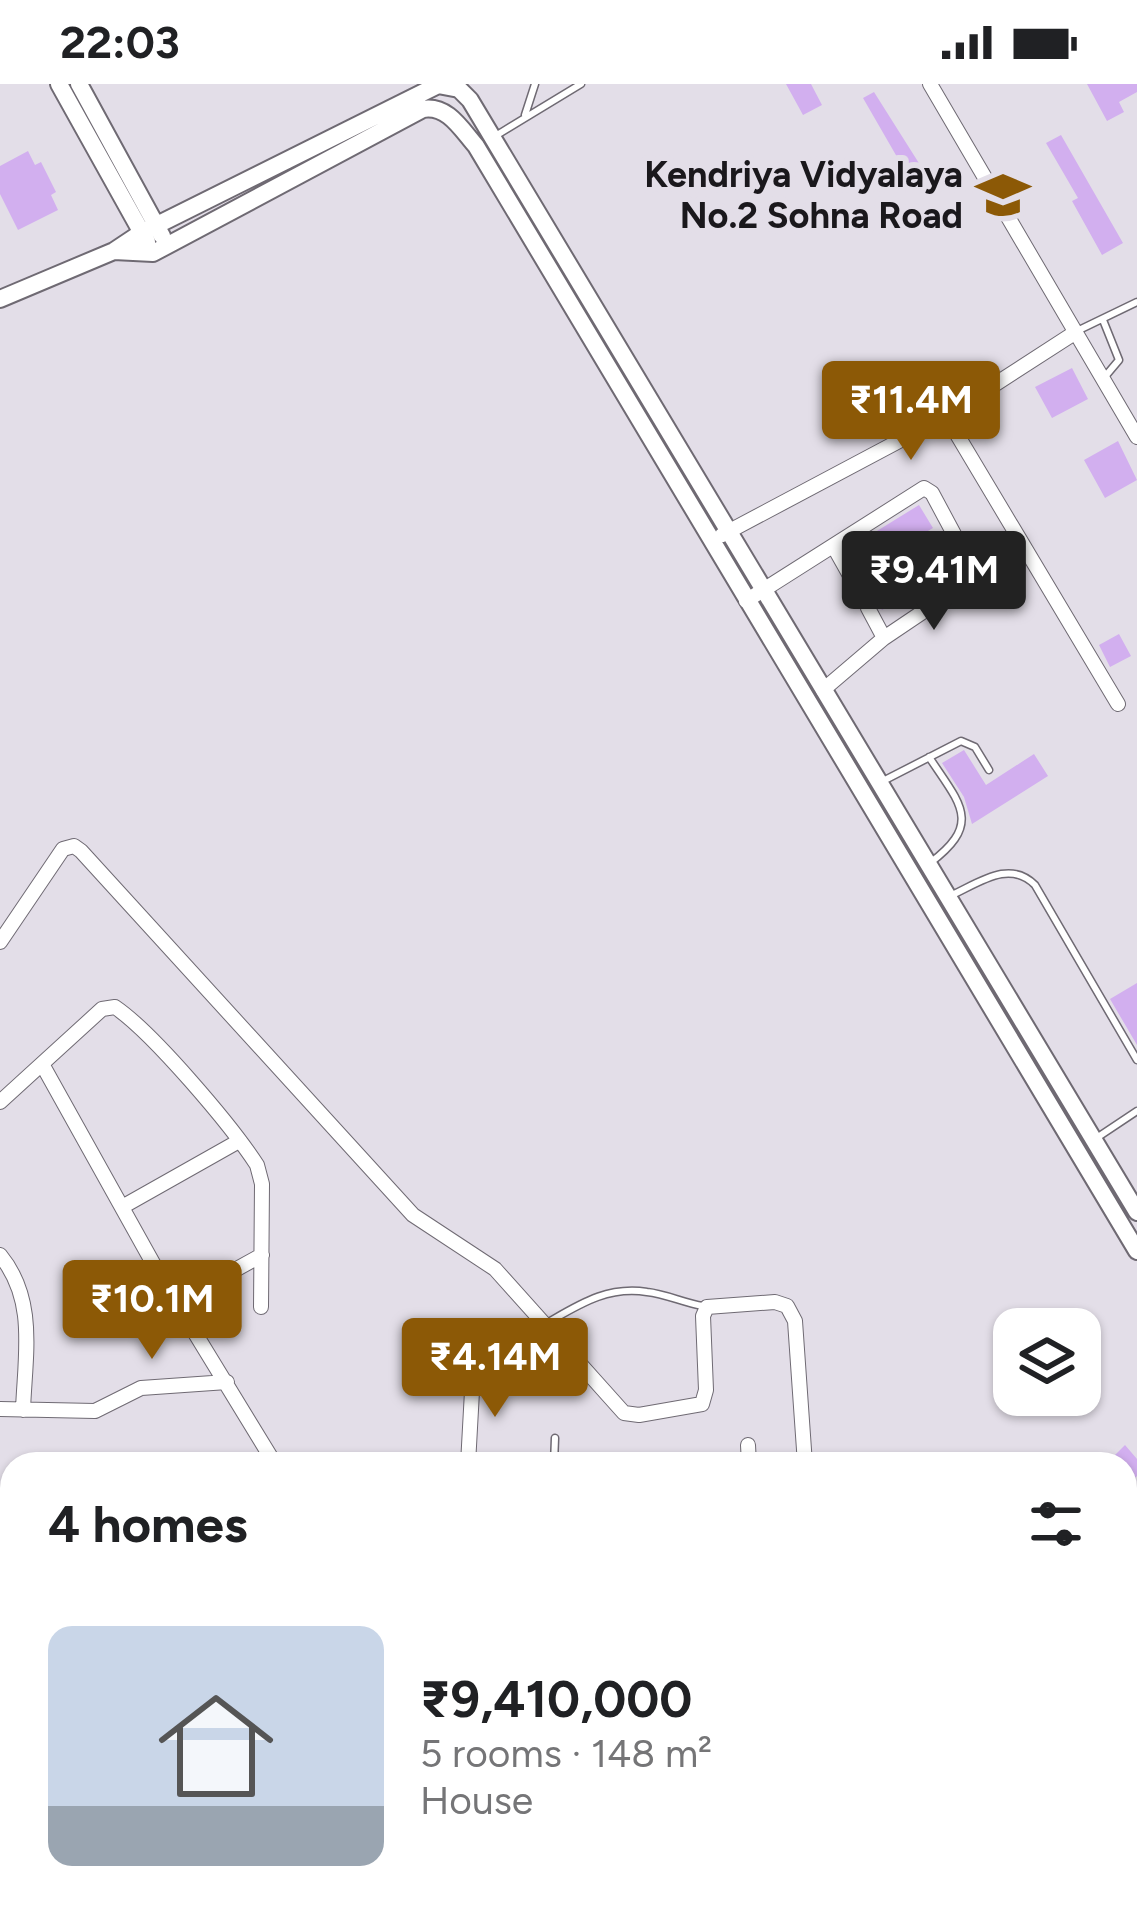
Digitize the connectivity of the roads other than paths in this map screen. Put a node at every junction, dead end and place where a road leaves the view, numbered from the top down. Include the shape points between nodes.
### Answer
1 (59, 84) edge
2 (79, 84) edge
3 (535, 84) edge
4 (581, 84) edge
5 (930, 84) edge
6 (524, 119) junction
7 (483, 143) junction
8 (149, 230) junction
9 (160, 250) junction
10 (114, 251) junction
11 (0, 299) edge
12 (1137, 302) edge
13 (1103, 320) junction
14 (1076, 332) junction
15 (1103, 379) junction
16 (946, 416) junction
17 (1137, 437) edge
18 (729, 530) junction
19 (712, 541) junction
20 (1022, 545) junction
21 (834, 547) junction
22 (963, 551) dead end
23 (764, 592) junction
24 (746, 601) junction
25 (884, 638) junction
26 (823, 690) junction
27 (1118, 704) dead end
28 (929, 757) junction
29 (989, 770) dead end
30 (872, 787) junction
31 (927, 866) junction
32 (947, 897) junction
33 (0, 942) edge
34 (1137, 1060) edge
35 (42, 1064) junction
36 (0, 1102) edge
37 (1137, 1111) edge
38 (1094, 1140) junction
39 (238, 1141) junction
40 (122, 1207) junction
41 (1137, 1211) edge
42 (1137, 1251) edge
43 (0, 1255) edge
44 (262, 1255) junction
45 (177, 1302) junction
46 (261, 1306) dead end
47 (707, 1307) junction
48 (544, 1324) junction
49 (473, 1373) dead end
50 (227, 1382) junction
51 (0, 1409) edge
52 (23, 1410) junction
53 (555, 1438) dead end
54 (748, 1445) dead end
55 (268, 1452) edge
56 (469, 1452) edge
57 (554, 1452) edge
58 (748, 1452) edge
59 (804, 1452) edge

1 - 8 street
2 - 8 street
3 - 6 lane
4 - 6 lane
5 - 14 street
6 - 7 lane
7 - 8 street via 459,89 438,85
7 - 9 street via 446,112 423,109
7 - 18 street
7 - 19 street
8 - 9 street
8 - 10 street
9 - 10 street
10 - 11 street
12 - 13 lane
13 - 14 lane
13 - 15 lane via 1119,360
14 - 15 street
14 - 16 street
15 - 17 street
16 - 18 street
16 - 20 street
18 - 19 street
18 - 23 street
19 - 24 street
20 - 25 street
20 - 27 street
21 - 22 street via 924,488
21 - 23 street
21 - 25 street
23 - 24 street
23 - 26 street
24 - 30 street
25 - 26 street
26 - 30 street
28 - 29 lane via 968,743
28 - 30 lane
28 - 31 lane via 963,826
30 - 31 street
30 - 42 street
31 - 32 street
32 - 34 lane via 998,874 1026,876
32 - 38 street
33 - 48 street via 63,849 74,846 413,1215 488,1262
35 - 36 street
35 - 39 street via 102,1009 116,1007
35 - 40 street
37 - 38 lane
38 - 41 street
39 - 40 street
39 - 44 street via 262,1184
40 - 45 street
43 - 52 street via 27,1310
44 - 45 street
44 - 46 street
45 - 50 street
47 - 48 lane via 610,1291
47 - 48 street via 701,1404 639,1415 614,1406
47 - 59 street via 787,1306
49 - 56 street
50 - 52 street via 141,1388 95,1411
50 - 55 street
51 - 52 street
53 - 57 lane
54 - 58 street

